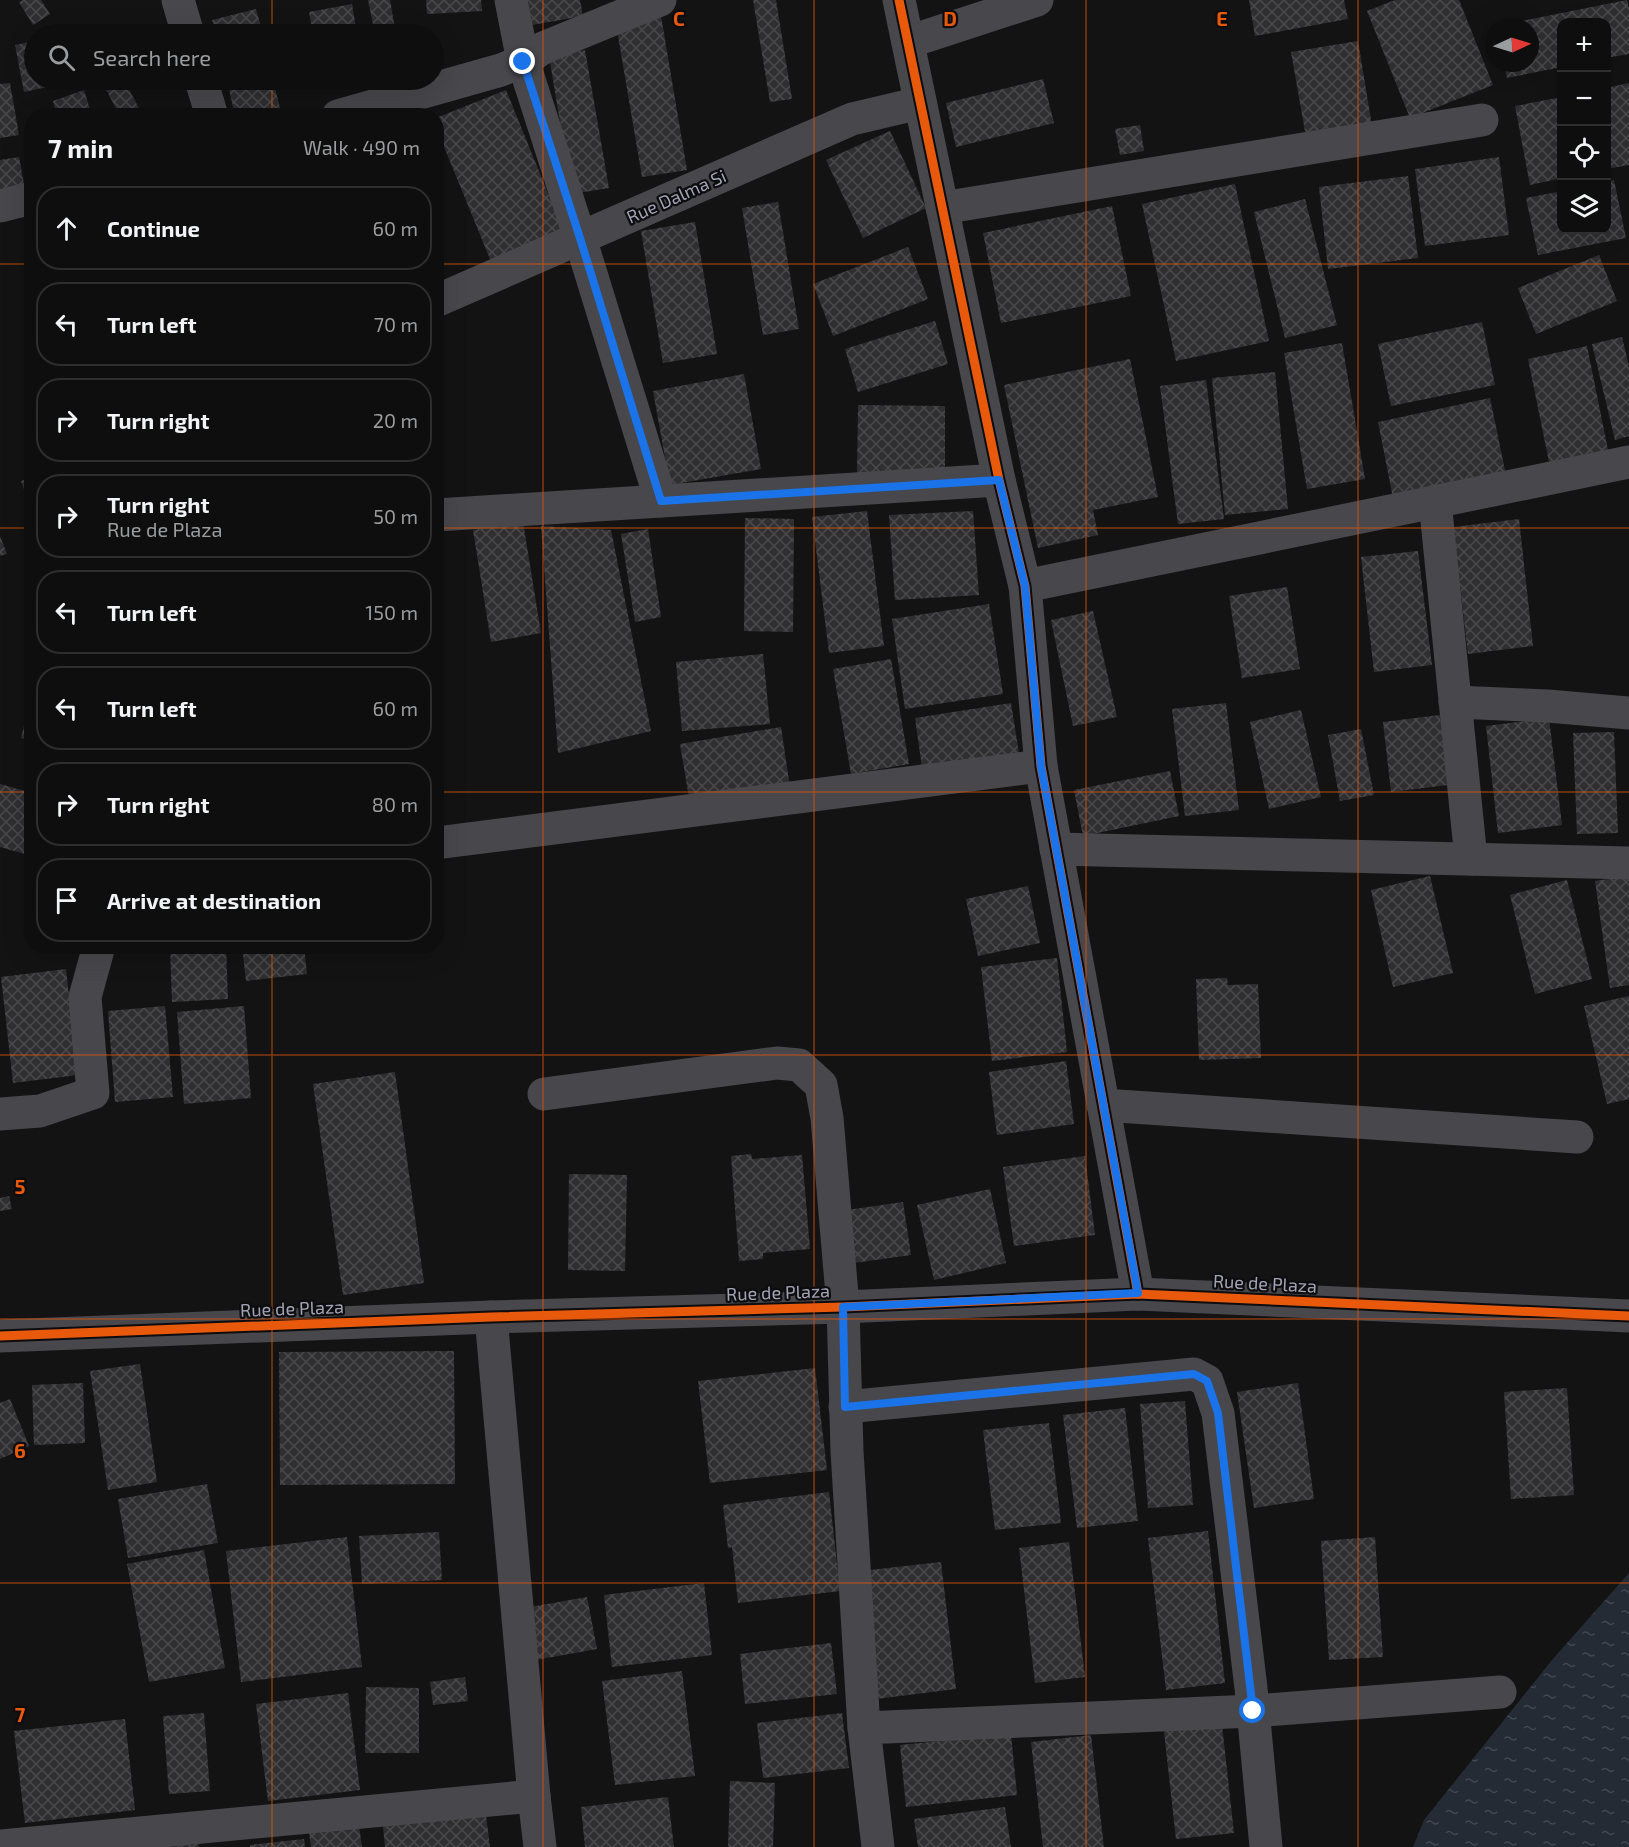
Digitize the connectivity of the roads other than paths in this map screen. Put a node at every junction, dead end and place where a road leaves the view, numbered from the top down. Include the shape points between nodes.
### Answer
1 (178, 0) edge
2 (512, 0) edge
3 (660, 0) edge
4 (899, 0) edge
5 (1037, 0) edge
6 (185, 24) edge
7 (908, 42) junction
8 (523, 62) junction
9 (444, 86) edge
10 (204, 90) edge
11 (430, 90) edge
12 (920, 103) junction
13 (210, 108) edge
14 (366, 108) edge
15 (1482, 120) dead end
16 (24, 200) edge
17 (0, 206) edge
18 (942, 208) junction
19 (580, 238) junction
20 (444, 298) edge
21 (1629, 462) edge
22 (999, 480) junction
23 (661, 501) junction
24 (1435, 501) junction
25 (444, 515) edge
26 (1025, 586) junction
27 (1455, 702) junction
28 (1629, 713) edge
29 (1041, 766) junction
30 (444, 840) edge
31 (1056, 849) junction
32 (1471, 859) junction
33 (1629, 862) edge
34 (97, 954) edge
35 (544, 1094) dead end
36 (1103, 1105) junction
37 (0, 1114) edge
38 (1577, 1137) dead end
39 (1138, 1293) junction
40 (843, 1307) junction
41 (1629, 1316) edge
42 (491, 1317) junction
43 (0, 1336) edge
44 (845, 1407) junction
45 (1500, 1692) dead end
46 (1253, 1711) junction
47 (864, 1728) junction
48 (534, 1796) junction
49 (0, 1846) edge
50 (540, 1847) edge
51 (878, 1847) edge
52 (1266, 1847) edge

1 - 6 street
2 - 8 street
3 - 8 street via 543,48
4 - 7 street
5 - 7 street
7 - 12 street
8 - 9 street
8 - 19 street
10 - 13 street
11 - 14 street
12 - 18 street
12 - 19 street, Rue Dalma Si via 852,119
15 - 18 street
16 - 17 street
18 - 22 street
19 - 20 street, Rue Dalma Si
19 - 23 street
21 - 24 street
22 - 23 street
22 - 26 street
23 - 25 street
24 - 26 street
24 - 27 street
26 - 29 street
27 - 28 street
27 - 32 street
29 - 30 street
29 - 31 street
31 - 32 street
31 - 36 street
32 - 33 street
34 - 37 street via 85,997 93,1093 40,1111
35 - 40 street via 777,1063 800,1065 821,1085 827,1118
36 - 38 street
36 - 39 street
39 - 40 street, Rue de Plaza
39 - 41 street, Rue de Plaza
40 - 42 street, Rue de Plaza
40 - 44 street
42 - 43 street, Rue de Plaza
42 - 48 street
44 - 46 street via 1194,1374 1207,1381 1218,1413
44 - 47 street
45 - 46 street
46 - 47 street
46 - 52 street
47 - 51 street
48 - 49 street
48 - 50 street

